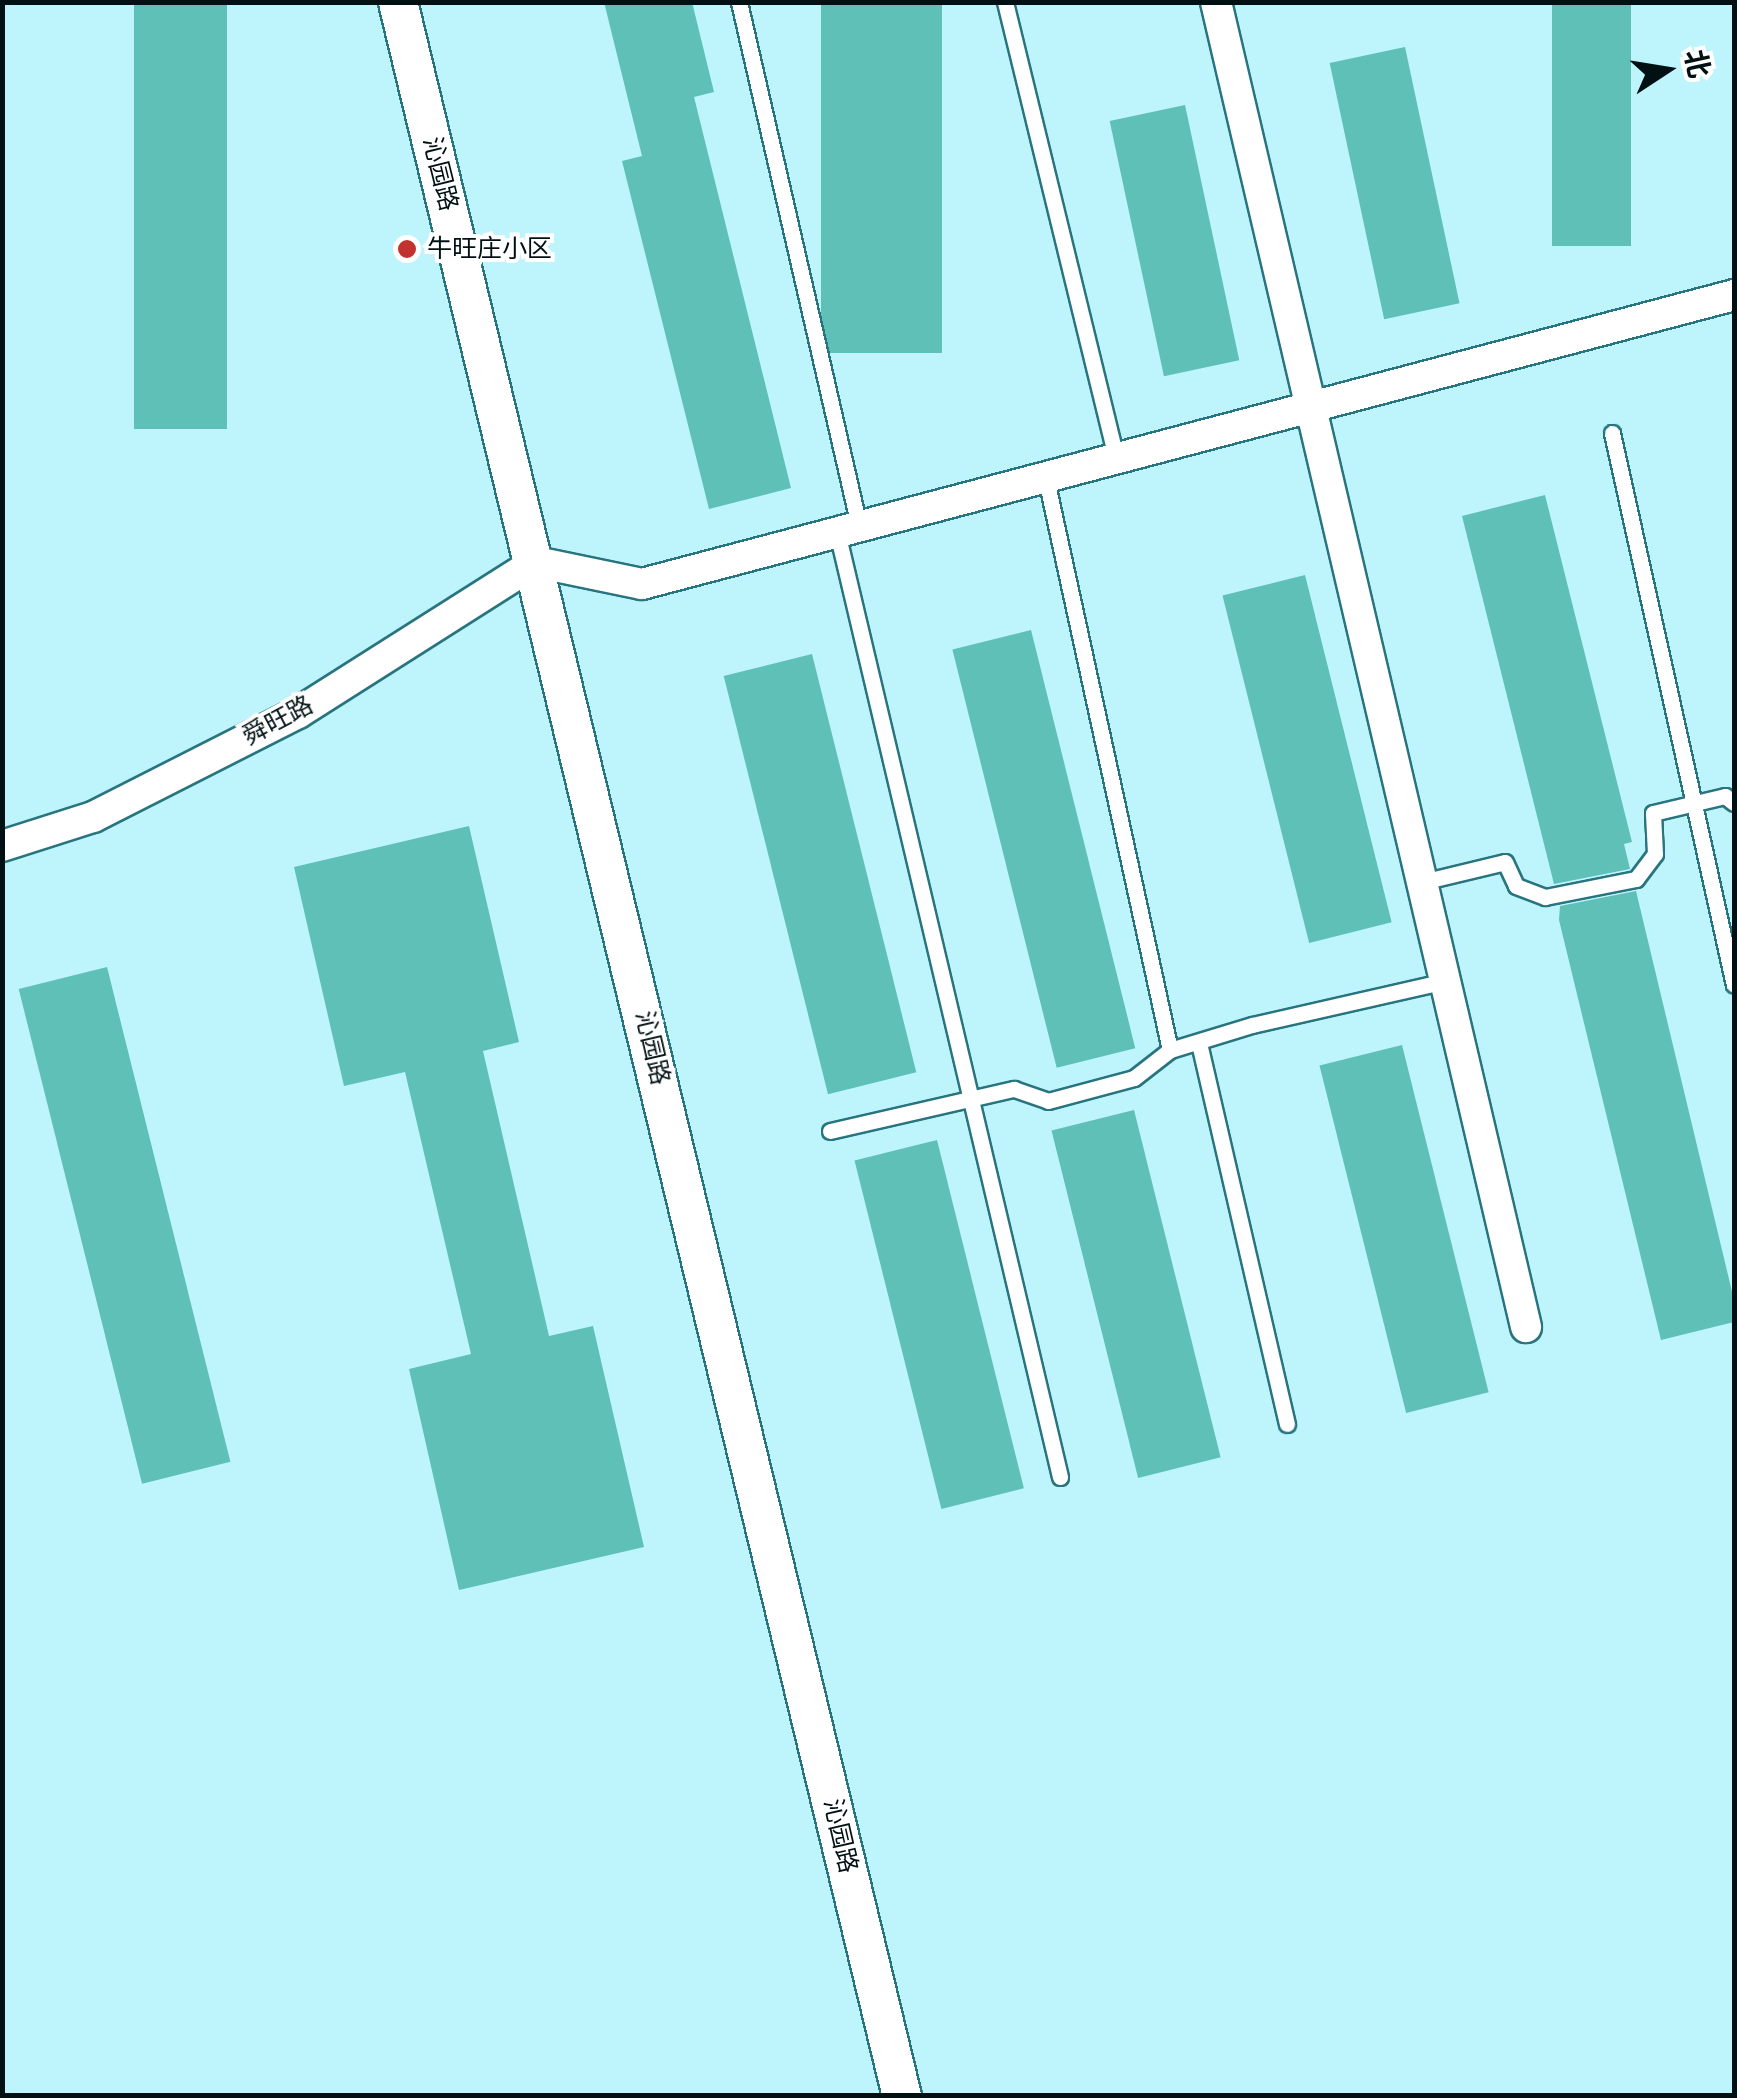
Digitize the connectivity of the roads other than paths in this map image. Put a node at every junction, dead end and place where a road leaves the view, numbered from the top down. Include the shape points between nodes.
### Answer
1 (398, 2) edge
2 (738, 2) edge
3 (1005, 2) edge
4 (1216, 2) edge
5 (1734, 295) edge
6 (1311, 408) junction
7 (1612, 433) dead end
8 (1116, 459) junction
9 (1046, 479) junction
10 (848, 529) junction
11 (536, 562) junction
12 (1694, 803) junction
13 (1734, 803) edge
14 (2, 846) edge
15 (1422, 882) junction
16 (1445, 981) junction
17 (1734, 984) edge
18 (1199, 1043) junction
19 (1170, 1050) junction
20 (971, 1099) junction
21 (830, 1131) dead end
22 (1526, 1327) dead end
23 (1287, 1424) dead end
24 (1060, 1477) dead end
25 (902, 2096) edge

1 - 11 street, 沁园路
2 - 10 lane
3 - 8 lane
4 - 6 street
5 - 6 street
6 - 8 street
6 - 15 street
7 - 12 lane
8 - 9 street
9 - 10 street
9 - 19 lane
10 - 11 street via 642,584
10 - 20 lane
11 - 14 street, 舜旺路 via 298,712 93,817
11 - 25 street, 沁园路
12 - 13 lane
12 - 15 lane via 1653,813 1655,854 1636,880 1546,897 1516,886 1505,862
12 - 17 lane
15 - 16 street
16 - 18 lane
16 - 22 street
18 - 19 lane
18 - 23 lane
19 - 20 lane via 1134,1078 1048,1101 1014,1090
20 - 21 lane
20 - 24 lane

